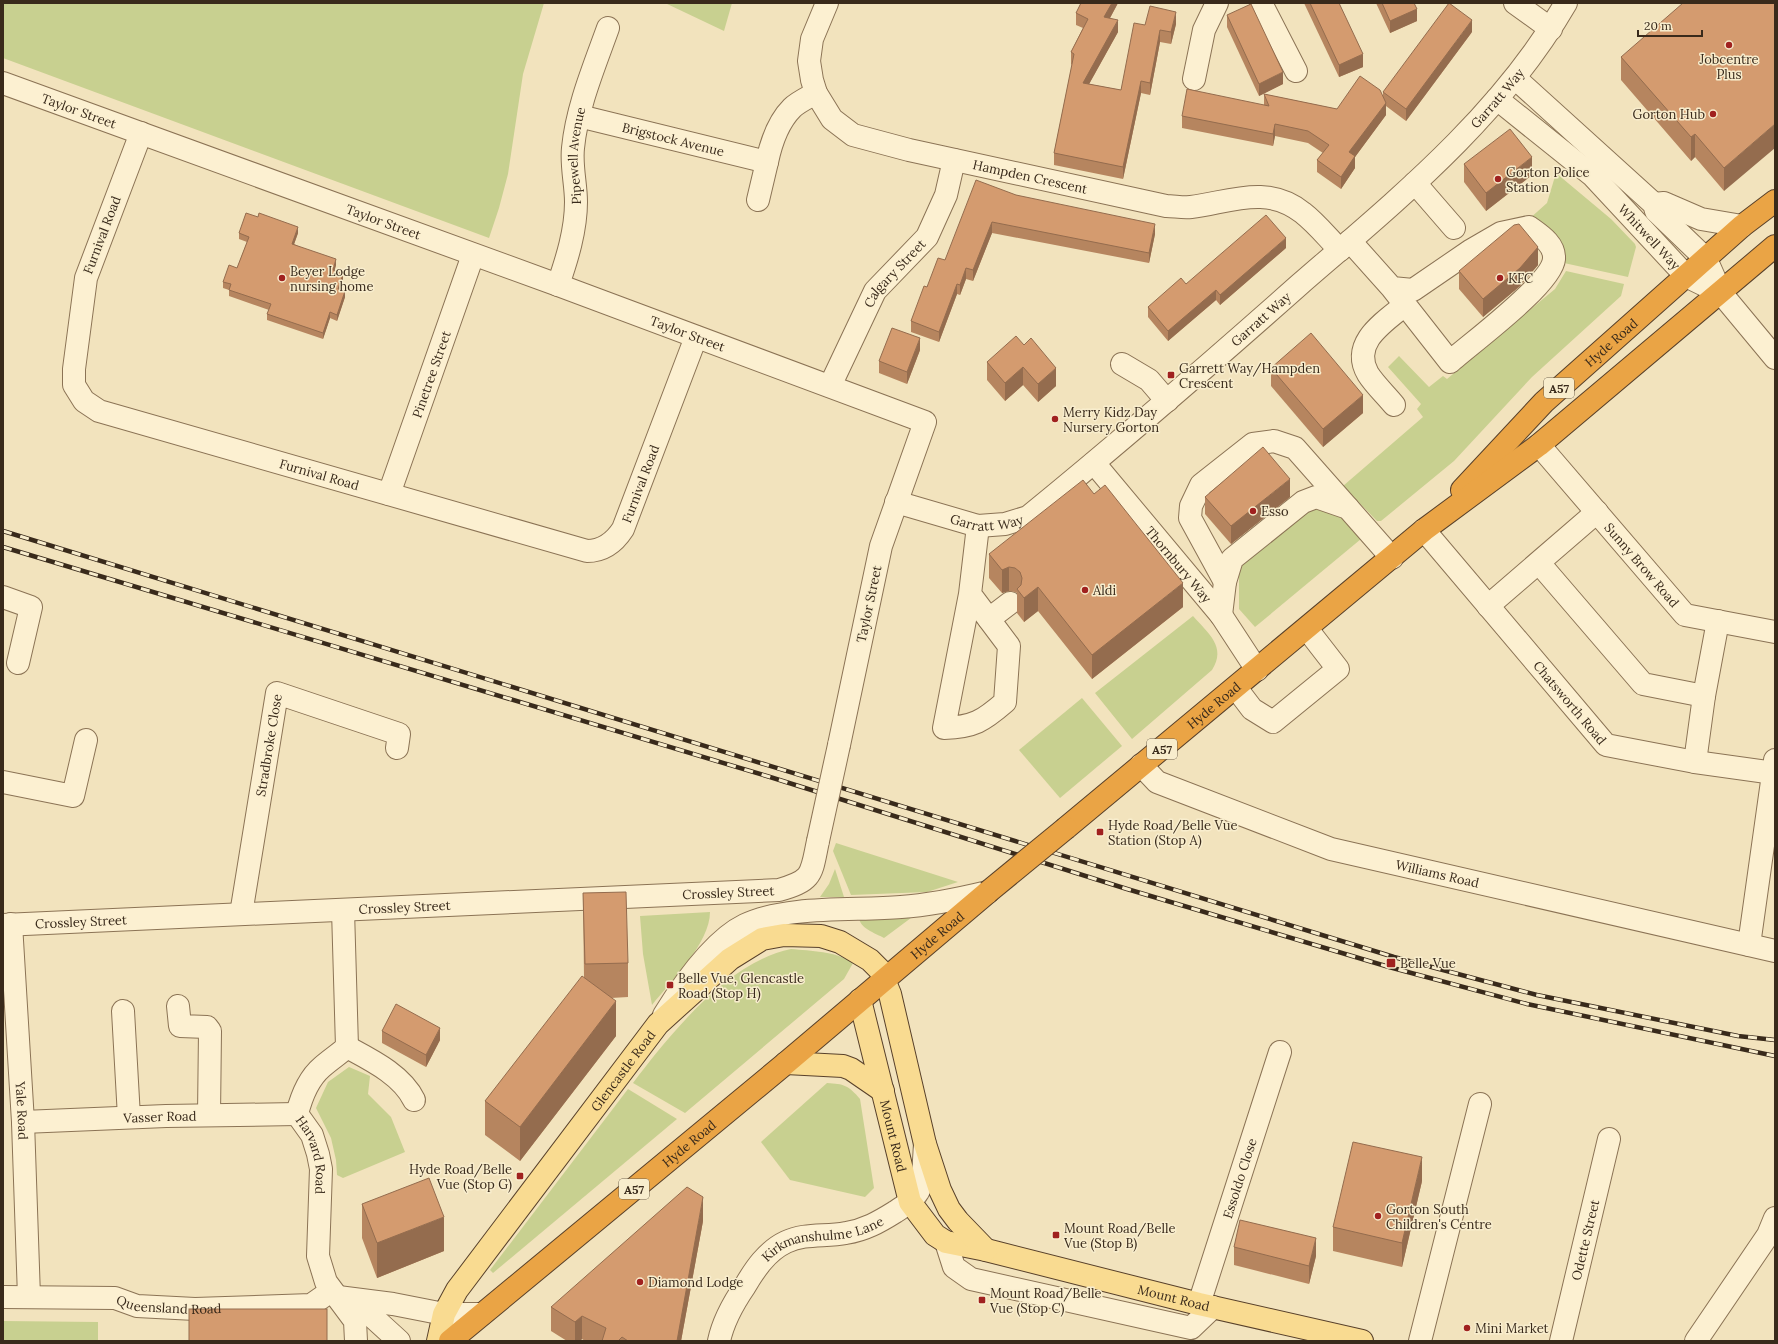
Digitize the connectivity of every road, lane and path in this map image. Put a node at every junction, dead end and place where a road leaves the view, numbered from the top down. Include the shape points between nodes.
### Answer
1 (828, 3) edge
2 (1217, 3) edge
3 (1261, 3) edge
4 (1515, 3) edge
5 (1566, 3) edge
6 (608, 28) dead end
7 (1551, 29) junction
8 (1296, 71) dead end
9 (1515, 78) junction
10 (1194, 79) dead end
11 (3, 83) edge
12 (816, 93) junction
13 (1497, 99) junction
14 (579, 116) junction
15 (141, 133) junction
16 (954, 160) junction
17 (767, 162) junction
18 (1415, 183) junction
19 (758, 200) dead end
20 (1775, 200) edge
21 (1654, 204) junction
22 (1742, 226) junction
23 (1454, 228) dead end
24 (1345, 245) junction
25 (1775, 246) edge
26 (473, 255) junction
27 (1706, 259) junction
28 (1686, 276) junction
29 (558, 285) junction
30 (1720, 293) junction
31 (1398, 297) junction
32 (696, 337) junction
33 (1775, 358) edge
34 (1122, 364) dead end
35 (830, 386) junction
36 (1167, 401) junction
37 (1394, 405) dead end
38 (1539, 445) junction
39 (1094, 463) junction
40 (389, 494) junction
41 (896, 502) junction
42 (1348, 508) junction
43 (1597, 512) junction
44 (978, 526) junction
45 (1424, 530) junction
46 (1392, 558) junction
47 (1539, 563) junction
48 (1225, 582) junction
49 (970, 594) junction
50 (3, 597) edge
51 (1010, 603) dead end
52 (1488, 606) junction
53 (1221, 615) junction
54 (989, 619) junction
55 (1718, 621) junction
56 (1307, 629) junction
57 (1775, 632) edge
58 (18, 663) dead end
59 (1257, 670) junction
60 (1236, 688) junction
61 (1704, 696) junction
62 (86, 740) dead end
63 (396, 748) dead end
64 (1695, 762) junction
65 (1142, 765) junction
66 (1774, 766) edge
67 (3, 782) edge
68 (804, 881) joint
69 (988, 892) junction
70 (343, 910) junction
71 (241, 914) junction
72 (7, 925) edge
73 (1749, 945) junction
74 (1775, 951) edge
75 (885, 978) junction
76 (860, 1000) junction
77 (178, 1006) dead end
78 (123, 1011) dead end
79 (658, 1024) junction
80 (347, 1047) junction
81 (1280, 1052) dead end
82 (786, 1063) junction
83 (883, 1091) junction
84 (414, 1100) dead end
85 (1480, 1104) dead end
86 (297, 1114) junction
87 (209, 1115) junction
88 (129, 1117) junction
89 (23, 1122) junction
90 (1609, 1138) dead end
91 (925, 1144) junction
92 (910, 1202) junction
93 (1775, 1218) edge
94 (946, 1242) junction
95 (986, 1250) junction
96 (341, 1296) junction
97 (3, 1297) edge
98 (29, 1297) junction
99 (1206, 1306) junction
100 (444, 1314) junction
101 (482, 1314) junction
102 (1698, 1340) edge
103 (356, 1341) edge
104 (399, 1341) edge
105 (438, 1341) edge
106 (450, 1341) edge
107 (719, 1341) edge
108 (1362, 1341) edge
109 (1420, 1341) edge
110 (1561, 1341) edge

1 - 12 street, Hampden Crescent via 814,32 809,55
2 - 10 street via 1204,30
3 - 8 street
4 - 7 street
5 - 7 street, Garratt Way
6 - 14 street, Pipewell Avenue
7 - 9 street, Garratt Way
9 - 13 street, Garratt Way
9 - 21 street, Whitwell Way
11 - 15 street, Taylor Street
12 - 16 street, Hampden Crescent via 832,119 853,135
12 - 17 street via 792,108 777,128
13 - 18 street, Garratt Way via 1448,153
13 - 28 street, Whitwell Way via 1593,176
14 - 17 street, Brigstock Avenue
14 - 29 street, Pipewell Avenue via 573,149 576,202 574,223
15 - 26 street, Taylor Street
15 - 40 street, Furnival Road via 86,278 74,369 74,385 79,394 87,404 99,411
16 - 24 street, Hampden Crescent via 1166,206 1189,208 1240,197 1258,196 1284,202 1303,212
16 - 35 street, Calgary Street via 946,195 927,237 875,291
17 - 19 street
18 - 23 street
18 - 24 street, Garratt Way
20 - 22 highway, Hyde Road / A57
21 - 22 street, Whitwell Way via 1664,204 1700,219
21 - 27 street, Whitwell Way via 1656,211
22 - 27 highway, Hyde Road / A57
24 - 31 street, Hampden Crescent
24 - 36 street, Garratt Way
25 - 30 highway, Hyde Road / A57
26 - 29 street, Taylor Street
26 - 40 street, Pinetree Street
27 - 28 highway, Hyde Road / A57
27 - 30 street, Whitwell Way
28 - 30 street, Whitwell Way
28 - 45 highway, Hyde Road / A57 via 1544,402
29 - 32 street, Taylor Street
30 - 33 street
30 - 38 highway, Hyde Road / A57
31 - 31 street, Hampden Crescent via 1501,234 1529,227 1547,239 1554,258 1536,289 1450,362
31 - 37 street via 1363,350 1364,364 1369,375
32 - 35 street, Taylor Street
32 - 40 street, Furnival Road via 622,529 616,539 597,551 587,551
34 - 36 street via 1149,380
35 - 41 street, Taylor Street via 925,422
36 - 39 street, Garratt Way
38 - 43 street, Sunny Brow Road
38 - 45 highway, Hyde Road / A57
39 - 44 street, Garratt Way via 1028,517 1005,524
39 - 53 street, Thornbury Way
41 - 44 street, Garratt Way
41 - 68 street, Taylor Street, bridge via 881,546 813,866 810,875
42 - 46 street
42 - 48 street via 1316,497 1303,502 1232,559
42 - 48 street via 1295,448 1274,441 1253,444 1201,485 1191,506 1190,518
43 - 47 street
43 - 55 street, Sunny Brow Road via 1686,615
44 - 49 street
45 - 46 highway, Hyde Road / A57
45 - 52 street, Chatsworth Road
46 - 56 highway, Hyde Road / A57
47 - 52 street
47 - 61 street via 1643,684
48 - 53 street
49 - 54 street
49 - 54 street via 944,728 962,727 985,720 1005,702 1009,646
50 - 58 street via 31,607
51 - 54 street
52 - 64 street, Chatsworth Road via 1606,745
53 - 59 street, Thornbury Way
55 - 57 street, Sunny Brow Road
55 - 61 street
56 - 59 highway, Hyde Road / A57
56 - 60 street via 1338,669 1274,722 1252,709
59 - 60 highway, Hyde Road / A57
60 - 65 highway, Hyde Road / A57
61 - 64 street
62 - 67 street via 73,796
63 - 71 street, Stradbroke Close via 399,734 277,694
64 - 66 street, Chatsworth Road
65 - 69 highway, Hyde Road / A57, bridge
65 - 73 street, Williams Road via 1157,782 1331,849
66 - 73 street
68 - 70 street, Crossley Street via 779,890
69 - 75 highway, Hyde Road / A57
69 - 79 street via 936,904 774,915 744,926 714,949 679,991
70 - 71 street, Crossley Street
70 - 80 street
71 - 72 street, Crossley Street
72 - 89 street, Yale Road
73 - 74 street, Williams Road
75 - 76 highway, Hyde Road / A57
75 - 79 main road, Glencastle Road via 870,960 840,942 821,936 784,935 762,939 730,959
75 - 91 main road via 899,1026
76 - 82 highway, Hyde Road / A57
76 - 83 main road, Mount Road
77 - 87 street via 180,1026 206,1027 210,1031
78 - 88 street
79 - 100 main road, Glencastle Road via 457,1290
80 - 84 street via 377,1063 409,1090
80 - 86 street, Harvard Road via 322,1067 313,1078 300,1102
81 - 99 street, Essoldo Close
82 - 83 main road via 843,1066
82 - 101 highway, Hyde Road / A57
83 - 92 main road, Mount Road
85 - 109 street
86 - 87 street, Vasser Road
86 - 96 street, Harvard Road via 312,1135 321,1169 318,1256 326,1282
87 - 88 street, Vasser Road
88 - 89 street, Vasser Road
89 - 98 street, Yale Road
90 - 110 street, Odette Street
91 - 92 street, Kirkmanshulme Lane via 919,1191
91 - 95 main road via 948,1209
92 - 94 main road, Mount Road via 930,1230
92 - 107 street, Kirkmanshulme Lane via 876,1224 863,1229 797,1238 784,1242 770,1252 738,1296
93 - 102 street via 1768,1235
94 - 95 main road, Mount Road
94 - 99 street via 954,1268 971,1279 1191,1328
95 - 99 main road, Mount Road
96 - 98 street, Queensland Road via 311,1305 195,1309 137,1306 115,1298
96 - 100 street
96 - 103 street via 355,1321
96 - 104 street
97 - 98 street, Queensland Road
99 - 108 main road, Mount Road
100 - 101 street
100 - 105 main road, Glencastle Road
101 - 106 highway, Hyde Road / A57

